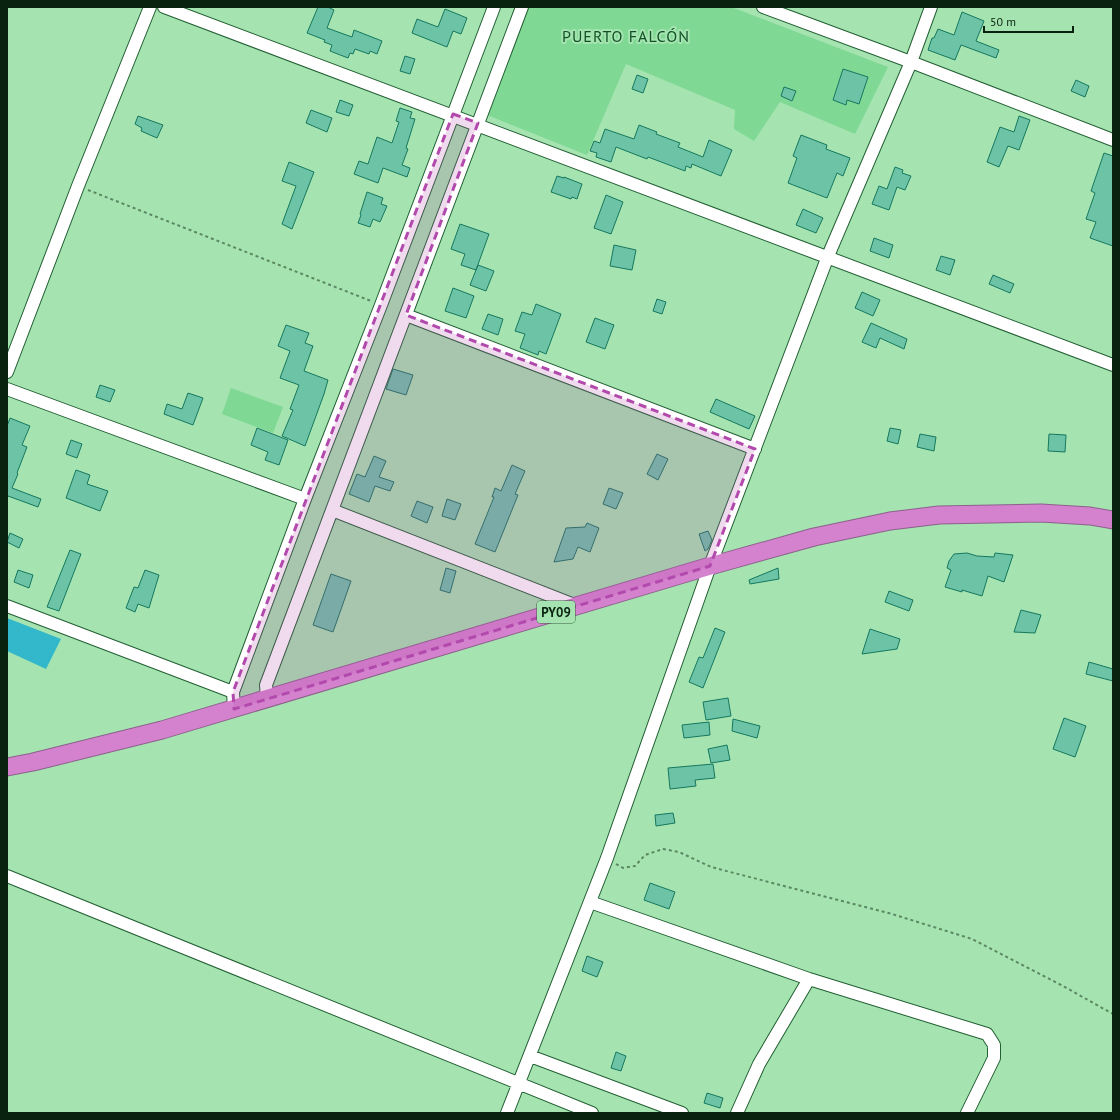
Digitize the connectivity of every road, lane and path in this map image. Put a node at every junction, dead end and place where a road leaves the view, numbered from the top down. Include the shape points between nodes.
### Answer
1 (150, 7) edge
2 (164, 7) edge
3 (494, 7) edge
4 (522, 7) edge
5 (763, 7) edge
6 (931, 7) edge
7 (911, 62) junction
8 (453, 114) junction
9 (478, 123) junction
10 (1113, 140) edge
11 (78, 186) junction
12 (828, 256) junction
13 (381, 305) junction
14 (406, 315) junction
15 (1113, 365) edge
16 (7, 372) edge
17 (7, 389) edge
18 (755, 449) junction
19 (304, 499) junction
20 (332, 510) junction
21 (1113, 520) edge
22 (710, 566) junction
23 (7, 606) edge
24 (577, 606) junction
25 (233, 692) junction
26 (267, 699) junction
27 (234, 709) junction
28 (7, 767) edge
29 (607, 858) junction
30 (7, 876) edge
31 (590, 902) junction
32 (809, 979) junction
33 (1113, 1014) edge
34 (530, 1056) junction
35 (519, 1083) junction
36 (507, 1113) edge
37 (592, 1113) edge
38 (682, 1113) edge
39 (737, 1113) edge
40 (967, 1113) edge

1 - 11 street
2 - 8 street
3 - 8 street
4 - 9 street
5 - 7 street
6 - 7 street
7 - 10 street
7 - 12 street
8 - 9 street
8 - 13 street
9 - 12 street
9 - 14 street
11 - 13 path
11 - 16 street
12 - 15 street
12 - 18 street
13 - 19 street
14 - 18 street
14 - 20 street
17 - 19 street
18 - 22 street
19 - 25 street
20 - 24 street
20 - 26 street via 266,685
21 - 22 highway, PY09 via 1041,513 939,515 890,521 814,537
22 - 24 highway, PY09
22 - 29 street
23 - 25 street
24 - 26 highway, PY09
25 - 27 street
26 - 27 highway, PY09
27 - 28 highway, PY09 via 162,730
29 - 31 street
29 - 33 path via 623,868 635,866 645,855 663,849 679,852 711,867 892,914 958,934 986,946
30 - 35 street
31 - 32 street
31 - 34 street
32 - 39 street via 759,1064
32 - 40 street via 987,1034 994,1045 994,1058
34 - 35 street
34 - 38 street
35 - 36 street
35 - 37 street

